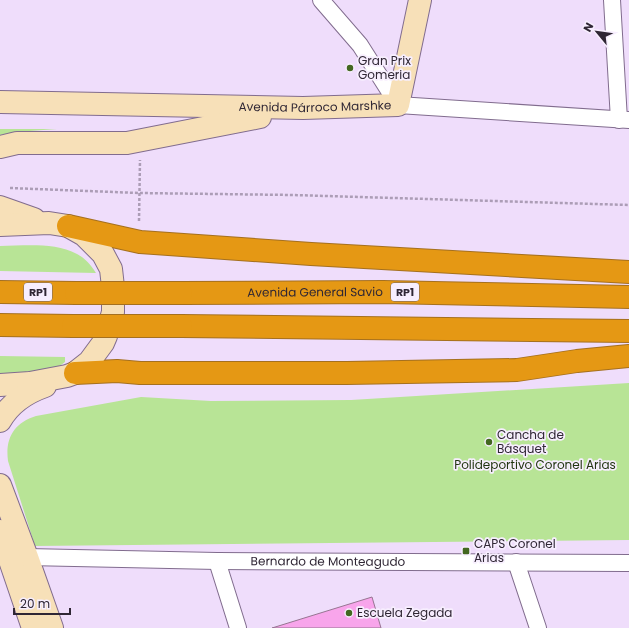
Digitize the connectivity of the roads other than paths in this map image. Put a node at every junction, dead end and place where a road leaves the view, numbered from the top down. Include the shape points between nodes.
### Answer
1 (321, 0) edge
2 (420, 0) edge
3 (612, 0) edge
4 (0, 102) edge
5 (398, 105) junction
6 (303, 108) junction
7 (624, 120) edge
8 (0, 147) edge
9 (4, 197) edge
10 (0, 225) edge
11 (58, 225) junction
12 (629, 272) edge
13 (0, 292) edge
14 (629, 297) edge
15 (0, 326) edge
16 (629, 331) edge
17 (629, 356) edge
18 (71, 374) junction
19 (0, 385) edge
20 (0, 421) edge
21 (0, 484) edge
22 (0, 531) edge
23 (27, 557) junction
24 (217, 561) junction
25 (510, 562) junction
26 (629, 563) edge
27 (33, 628) edge
28 (52, 628) edge
29 (238, 628) edge
30 (526, 628) edge
31 (538, 628) edge

1 - 5 street via 360,45
2 - 5 main road
3 - 7 street
4 - 6 main road, Avenida Párroco Marshke
5 - 6 main road, Avenida Párroco Marshke
5 - 7 street, Avenida Párroco Marshke
6 - 8 main road via 127,143 17,143
9 - 11 main road via 28,218
10 - 11 main road
11 - 12 highway via 140,242
11 - 18 main road via 84,235 103,254 111,269 113,287 113,312 103,343 89,362
13 - 14 highway, Avenida General Savio / RP1, bridge via 383,292
15 - 16 highway, bridge
17 - 18 highway via 517,370 347,373 117,371
18 - 19 main road via 30,383
18 - 20 main road via 23,395 9,407
21 - 23 main road
22 - 27 main road
23 - 24 street, Bernardo de Monteagudo
23 - 28 main road
24 - 25 street, Bernardo de Monteagudo
24 - 29 street
25 - 26 street, Bernardo de Monteagudo
25 - 30 street
25 - 31 street

